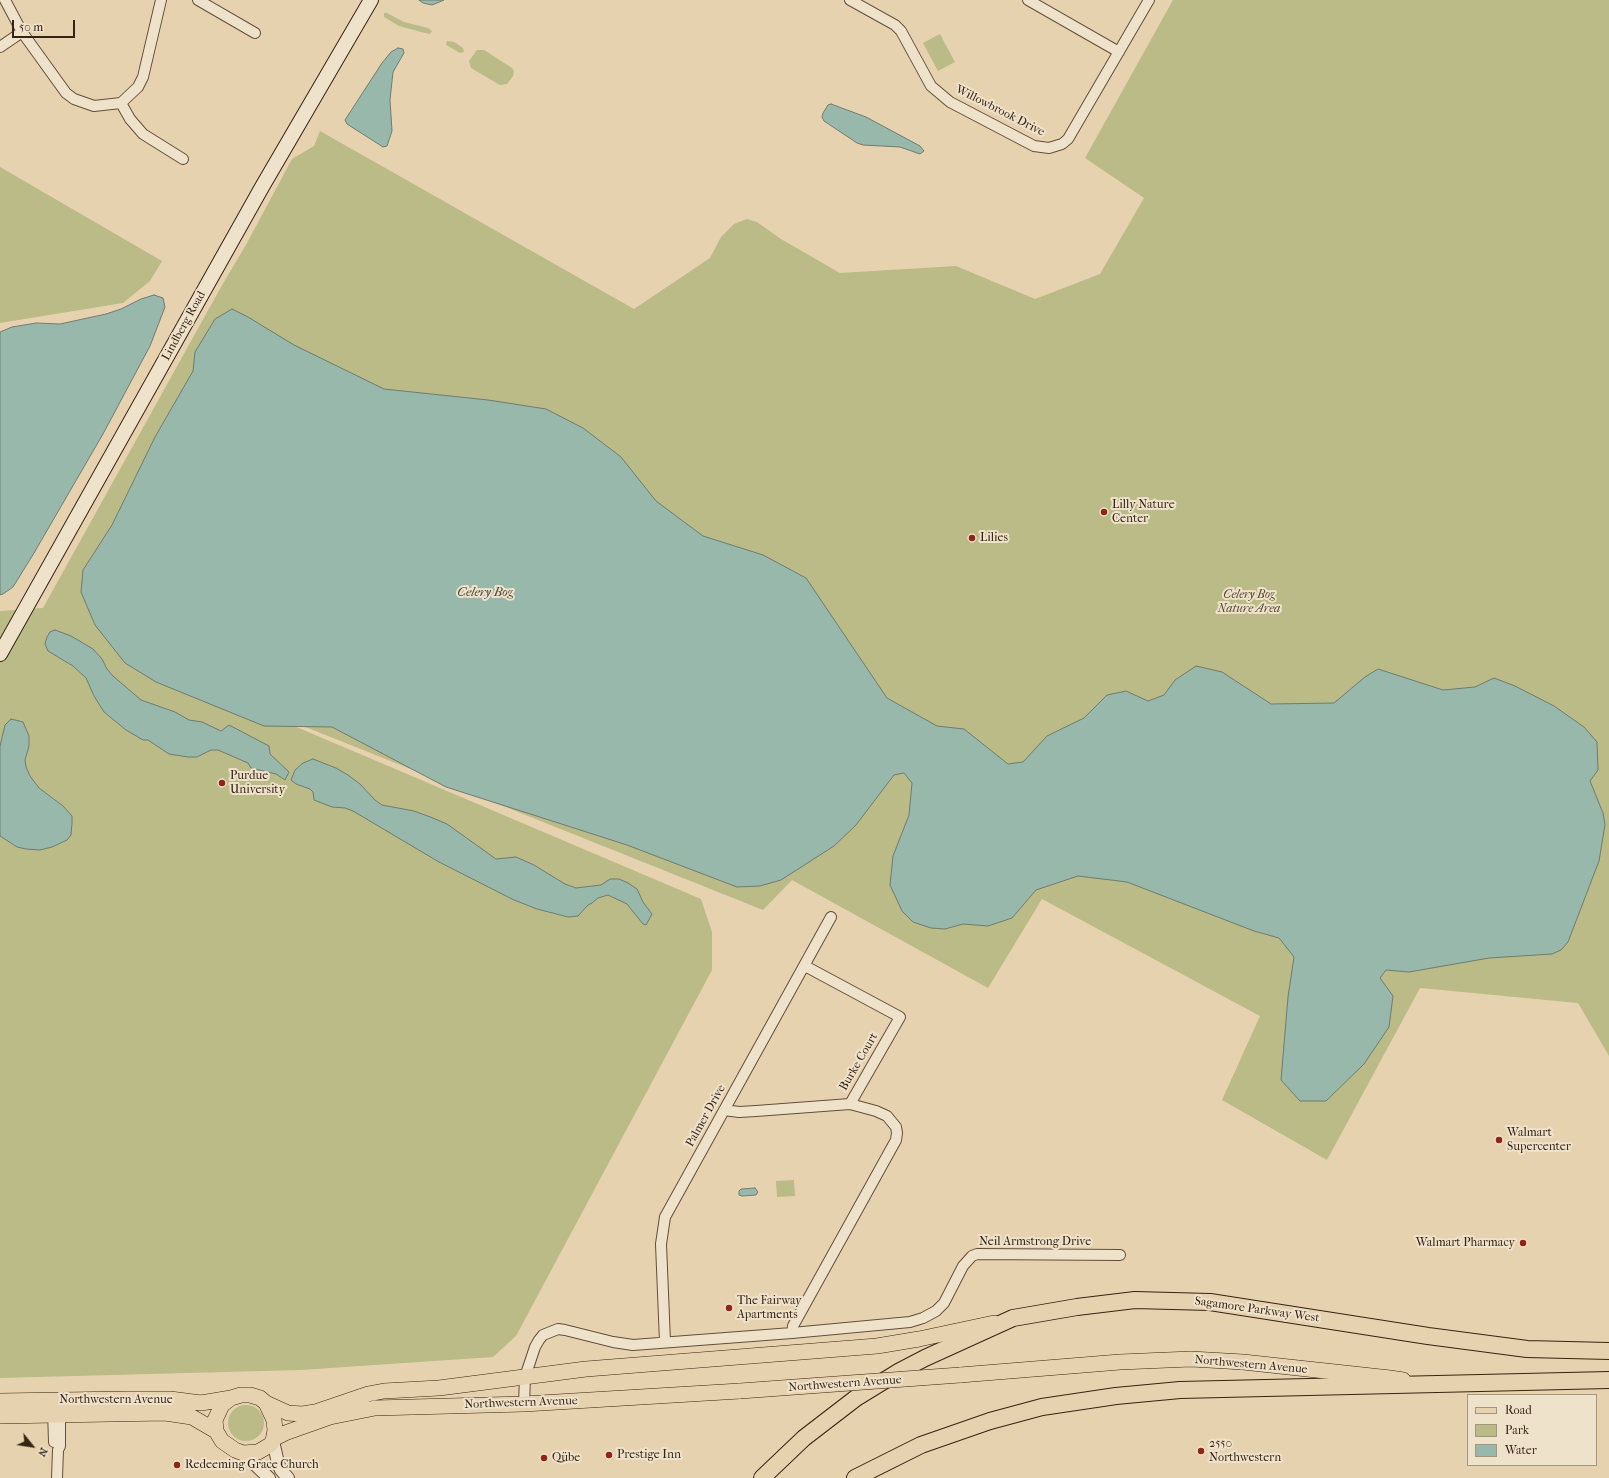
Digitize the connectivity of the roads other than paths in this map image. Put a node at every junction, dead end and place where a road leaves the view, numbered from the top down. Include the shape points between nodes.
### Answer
1 (5, 0) edge
2 (161, 0) edge
3 (198, 0) edge
4 (850, 0) edge
5 (1028, 0) edge
6 (1149, 0) edge
7 (366, 2) edge
8 (22, 32) junction
9 (255, 33) dead end
10 (0, 47) edge
11 (1119, 52) junction
12 (121, 103) junction
13 (183, 159) dead end
14 (0, 654) edge
15 (831, 917) dead end
16 (804, 966) junction
17 (850, 1104) junction
18 (724, 1110) junction
19 (1120, 1255) dead end
20 (1013, 1318) junction
21 (792, 1333) junction
22 (665, 1342) junction
23 (1609, 1351) edge
24 (525, 1377) junction
25 (1609, 1380) edge
26 (1418, 1384) junction
27 (231, 1398) junction
28 (0, 1401) edge
29 (266, 1403) junction
30 (524, 1404) junction
31 (57, 1407) junction
32 (0, 1416) edge
33 (216, 1431) junction
34 (274, 1440) junction
35 (243, 1453) junction
36 (58, 1478) edge
37 (269, 1478) edge
38 (288, 1478) edge
39 (762, 1478) edge
40 (855, 1478) edge

1 - 8 street
2 - 12 street via 143,77 138,87
3 - 9 street
4 - 11 street, Willowbrook Drive via 901,31 931,86 939,94 957,106 1041,148 1055,147 1068,138
5 - 11 street
6 - 11 street, Willowbrook Drive
7 - 14 main road, Lindberg Road
8 - 10 street
8 - 12 street via 57,82 74,99 94,106
12 - 13 street via 143,134
15 - 16 street, Palmer Drive
16 - 17 street, Burke Court via 900,1017
16 - 18 street, Palmer Drive
17 - 18 street, Burke Court via 739,1112
17 - 21 street via 866,1107 887,1116 896,1126 896,1140
18 - 22 street, Palmer Drive via 665,1217 661,1244
19 - 21 street, Neil Armstrong Drive via 978,1254 972,1256 963,1266 944,1303 923,1318 897,1323
20 - 23 highway, Sagamore Parkway West via 1076,1306 1136,1300 1210,1302 1527,1349
20 - 24 main road, Northwestern Avenue via 877,1346 586,1369
20 - 39 highway, Sagamore Parkway West via 925,1358 856,1398 804,1438
21 - 22 street, Neil Armstrong Drive
22 - 24 street, Neil Armstrong Drive via 625,1344 558,1329 538,1340
24 - 29 main road, Northwestern Avenue via 439,1388 378,1392 302,1414 288,1412
24 - 30 street, Neil Armstrong Drive
25 - 26 highway
26 - 30 main road, Northwestern Avenue, bridge via 1390,1378 1191,1359
26 - 40 highway via 1180,1390 1042,1407 990,1421 921,1445
27 - 29 main road via 250,1394
27 - 31 main road, Northwestern Avenue via 201,1403 170,1399
27 - 33 main road via 218,1412 215,1420
28 - 31 main road, Northwestern Avenue
29 - 34 main road via 274,1420
30 - 34 main road, Northwestern Avenue via 375,1408 330,1418 284,1433
31 - 32 main road, Northwestern Avenue
31 - 33 main road, Northwestern Avenue via 181,1414 197,1419
31 - 36 street via 54,1447 58,1450
33 - 35 main road via 226,1444
34 - 35 main road via 258,1452
34 - 38 street via 278,1463
35 - 37 street

